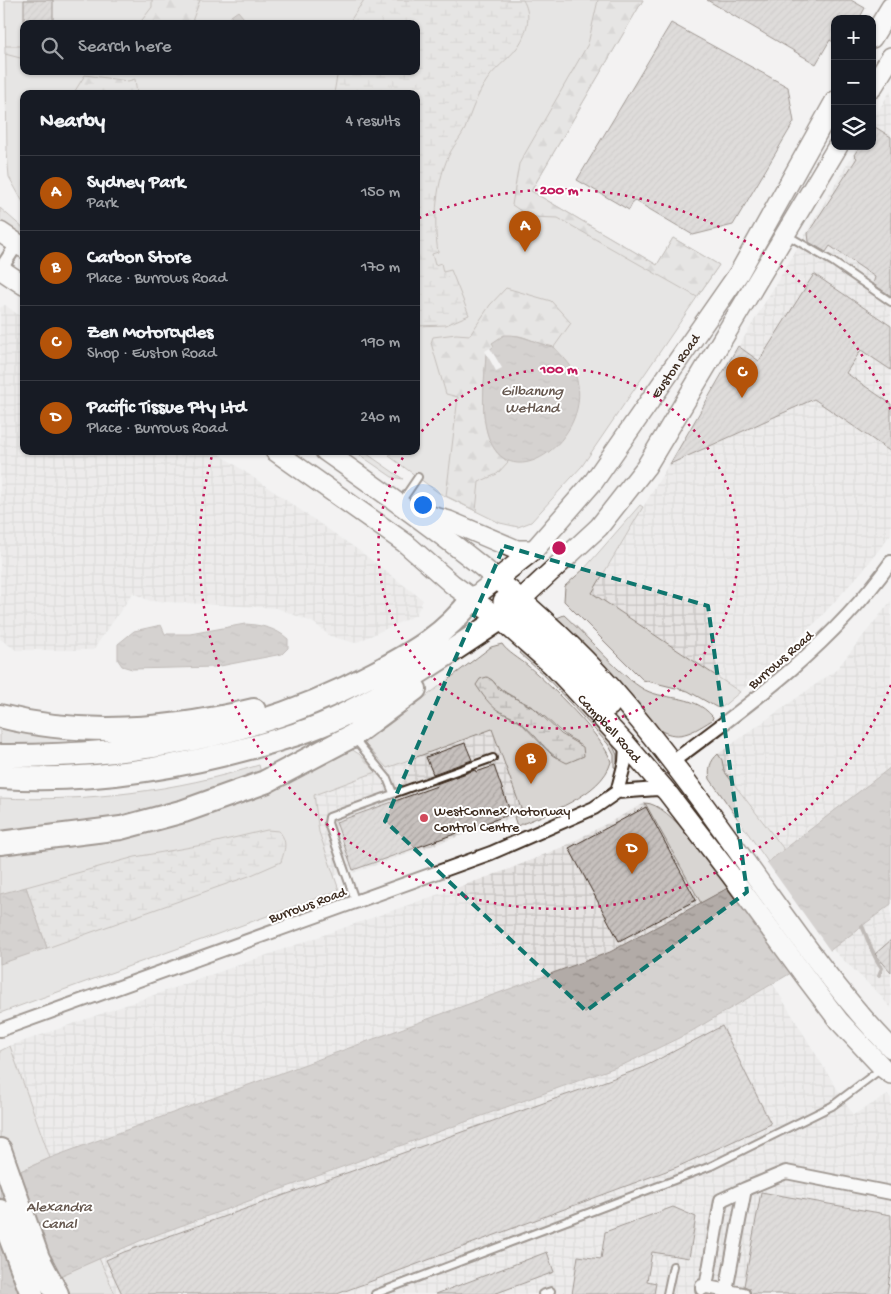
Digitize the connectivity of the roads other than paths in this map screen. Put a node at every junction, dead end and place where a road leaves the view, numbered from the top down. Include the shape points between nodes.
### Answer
1 (891, 7) edge
2 (876, 31) edge
3 (891, 57) edge
4 (876, 81) edge
5 (833, 105) edge
6 (836, 150) edge
7 (0, 232) edge
8 (784, 234) junction
9 (20, 246) edge
10 (0, 269) edge
11 (20, 282) edge
12 (891, 302) edge
13 (281, 455) edge
14 (331, 455) edge
15 (418, 477) dead end
16 (405, 507) junction
17 (534, 550) junction
18 (891, 562) edge
19 (497, 578) junction
20 (473, 598) junction
21 (512, 609) junction
22 (0, 716) edge
23 (345, 727) junction
24 (626, 744) junction
25 (0, 756) edge
26 (493, 758) dead end
27 (672, 762) junction
28 (0, 777) edge
29 (617, 792) junction
30 (667, 792) junction
31 (393, 794) junction
32 (0, 844) edge
33 (356, 903) junction
34 (0, 1030) edge
35 (891, 1048) edge
36 (888, 1067) edge
37 (0, 1150) edge
38 (745, 1189) junction
39 (891, 1194) edge
40 (0, 1212) edge
41 (673, 1266) dead end
42 (703, 1290) edge
43 (726, 1291) junction
44 (32, 1294) edge
45 (57, 1294) edge
46 (375, 1294) edge
47 (542, 1294) edge
48 (550, 1294) edge
49 (667, 1294) edge
50 (743, 1294) edge

1 - 2 main road
3 - 4 main road
5 - 17 main road, Euston Road via 739,273 714,311 594,481
6 - 8 main road, Euston Road
7 - 9 main road
8 - 12 lane via 833,262
8 - 21 main road, Euston Road via 646,467 600,527
9 - 10 street
10 - 11 main road
13 - 20 main road, Campbell Road via 389,531
14 - 16 main road, Campbell Road
15 - 16 lane
16 - 17 main road via 449,521 517,550
16 - 19 main road, Campbell Road
17 - 19 main road, Euston Road
18 - 27 street, Burrows Road via 828,638 737,716
19 - 20 main road, Euston Road
19 - 21 main road, Campbell Road
20 - 21 main road, Campbell Road
20 - 22 highway via 414,643 340,683 271,705 181,723 132,728 48,725
20 - 25 highway via 452,624 420,649 341,692 264,721 197,740 129,751 53,757
21 - 23 highway via 457,649 412,692
21 - 24 main road, Campbell Road via 552,666
21 - 27 main road, Campbell Road via 577,651
21 - 30 main road via 604,699 646,750 658,768
23 - 28 highway via 292,736 211,759 164,768 54,778
23 - 31 lane via 387,778
23 - 32 highway via 265,782 184,811 121,828
24 - 29 street
24 - 30 main road, Campbell Road
26 - 31 lane
27 - 35 main road, Campbell Road via 822,968
29 - 30 street via 657,789
29 - 33 street, Burrows Road via 594,808 528,839
30 - 36 main road, Campbell Road via 839,1021
31 - 33 lane via 331,815 328,820
33 - 34 street, Burrows Road
36 - 46 lane via 832,1106 711,1166
37 - 45 highway via 38,1258
38 - 39 street via 786,1172
38 - 42 street via 721,1200
38 - 43 street
40 - 44 highway
41 - 49 lane
42 - 43 street
43 - 50 street
47 - 48 lane via 550,1291

